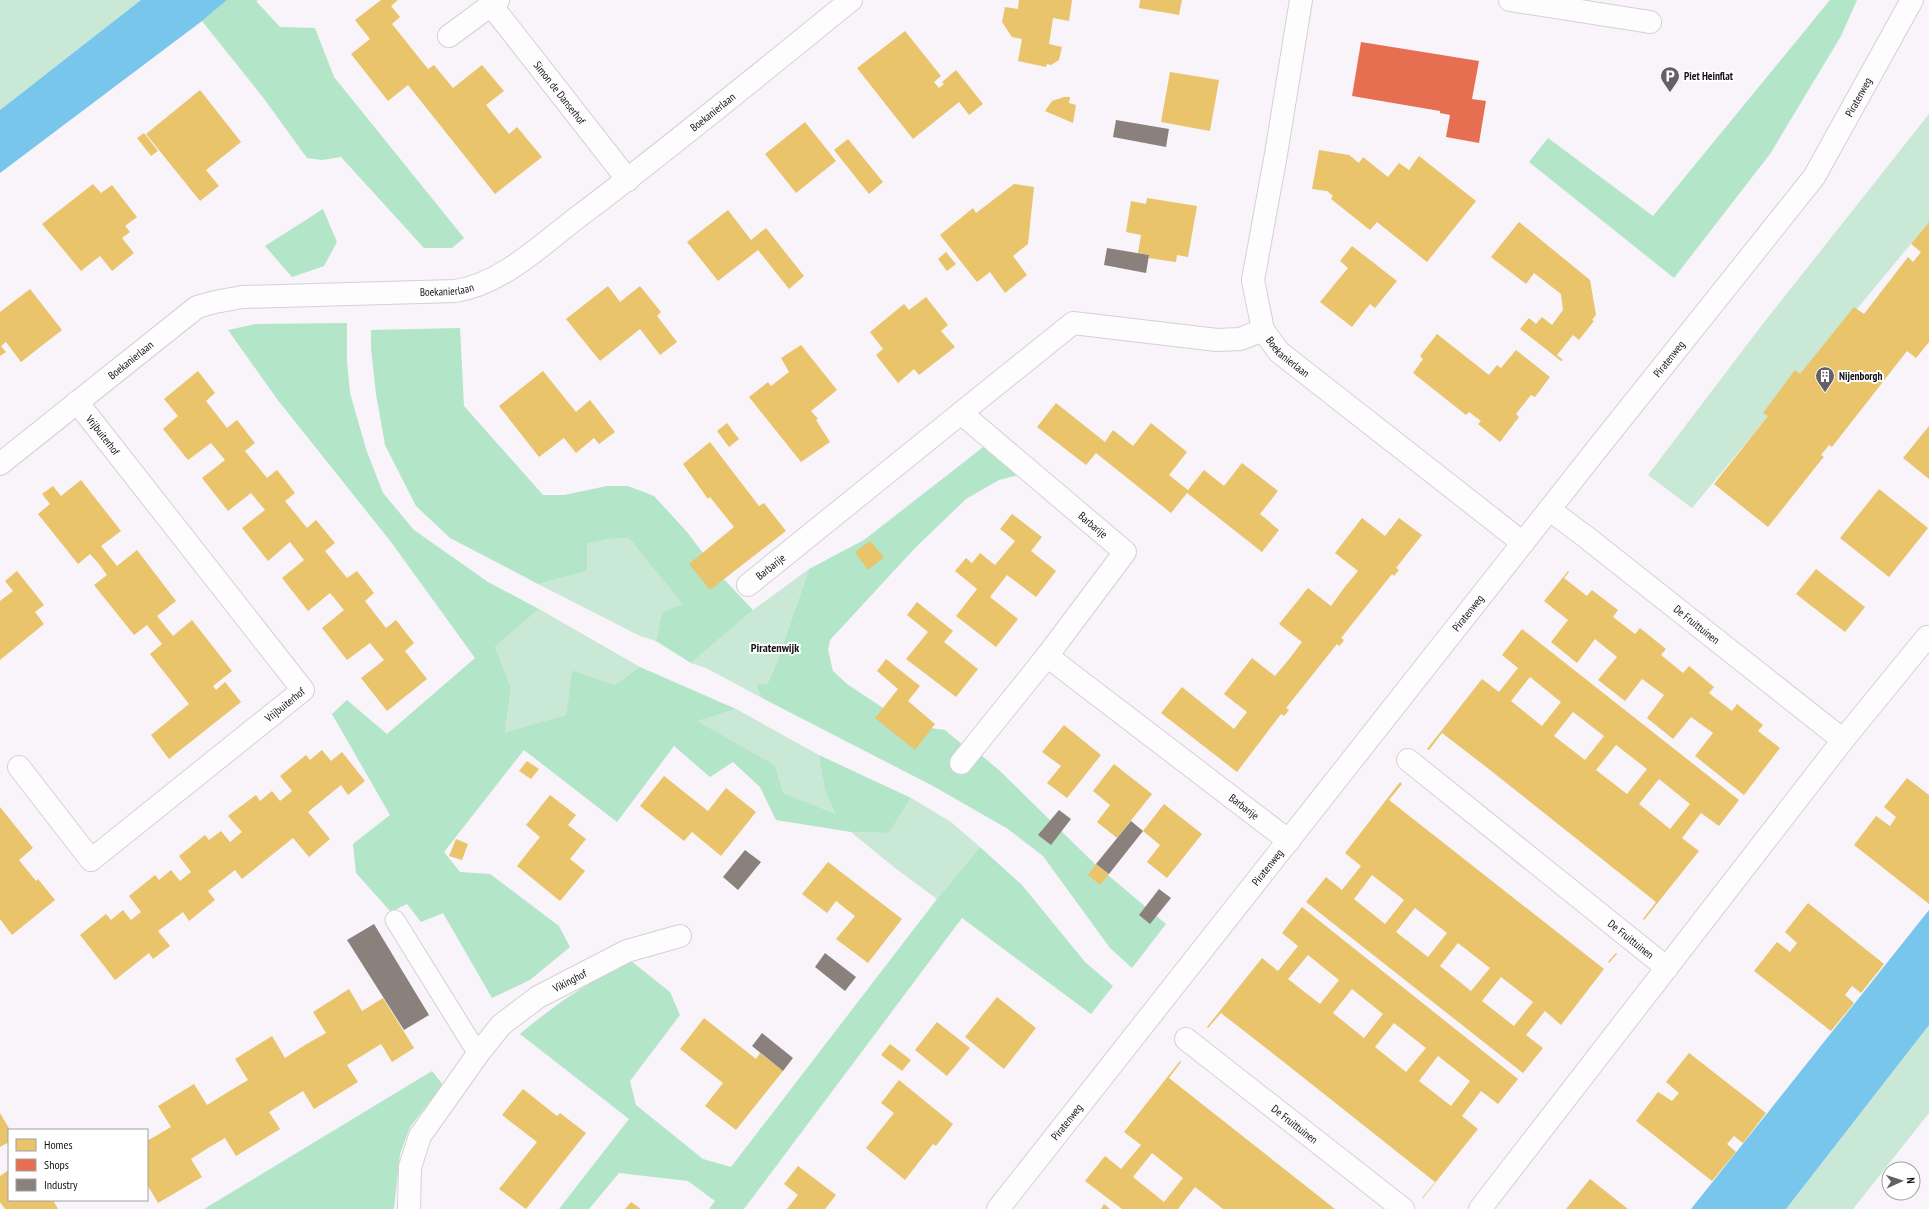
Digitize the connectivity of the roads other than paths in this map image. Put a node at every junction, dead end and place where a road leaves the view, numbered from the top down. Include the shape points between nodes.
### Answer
1 (851, 0) edge
2 (1301, 0) edge
3 (1510, 0) edge
4 (1912, 0) edge
5 (494, 3) edge
6 (1650, 22) dead end
7 (449, 36) dead end
8 (628, 180) junction
9 (1263, 330) junction
10 (77, 402) junction
11 (961, 413) junction
12 (0, 464) edge
13 (1550, 510) junction
14 (1523, 543) junction
15 (748, 585) dead end
16 (1927, 637) dead end
17 (1046, 656) junction
18 (1843, 740) junction
19 (1408, 760) dead end
20 (961, 763) dead end
21 (19, 767) dead end
22 (1289, 841) junction
23 (395, 920) dead end
24 (680, 936) dead end
25 (1667, 968) junction
26 (1186, 1039) dead end
27 (478, 1054) junction
28 (409, 1209) edge
29 (998, 1209) edge
30 (1403, 1209) edge
31 (1480, 1209) edge

1 - 8 street, Boekanierlaan
2 - 9 street, Boekanierlaan via 1253,280
3 - 6 street
4 - 13 street, Piratenweg via 1814,177
5 - 7 street, Simon de Danserhof
5 - 8 street, Simon de Danserhof
8 - 10 street, Boekanierlaan via 499,276 472,289 242,298 215,302 197,308
9 - 11 street, Barbarije via 1240,339 1216,340 1073,323
9 - 14 street, Boekanierlaan via 1279,352
10 - 12 street, Boekanierlaan
10 - 21 street, Vrijbuiterhof via 303,690 90,860
11 - 15 street, Barbarije
11 - 17 street, Barbarije via 1125,552
13 - 14 street, Piratenweg
13 - 18 street, De Fruittuinen
14 - 22 street, Piratenweg
16 - 18 street
17 - 20 street, Barbarije
17 - 22 street, Barbarije
18 - 25 street
19 - 25 street, De Fruittuinen
22 - 29 street, Piratenweg
23 - 27 lane
24 - 27 street, Vikinghof via 627,951 538,997 501,1025
25 - 31 street
26 - 30 street, De Fruittuinen
27 - 28 street, Vikinghof via 420,1136 410,1167

